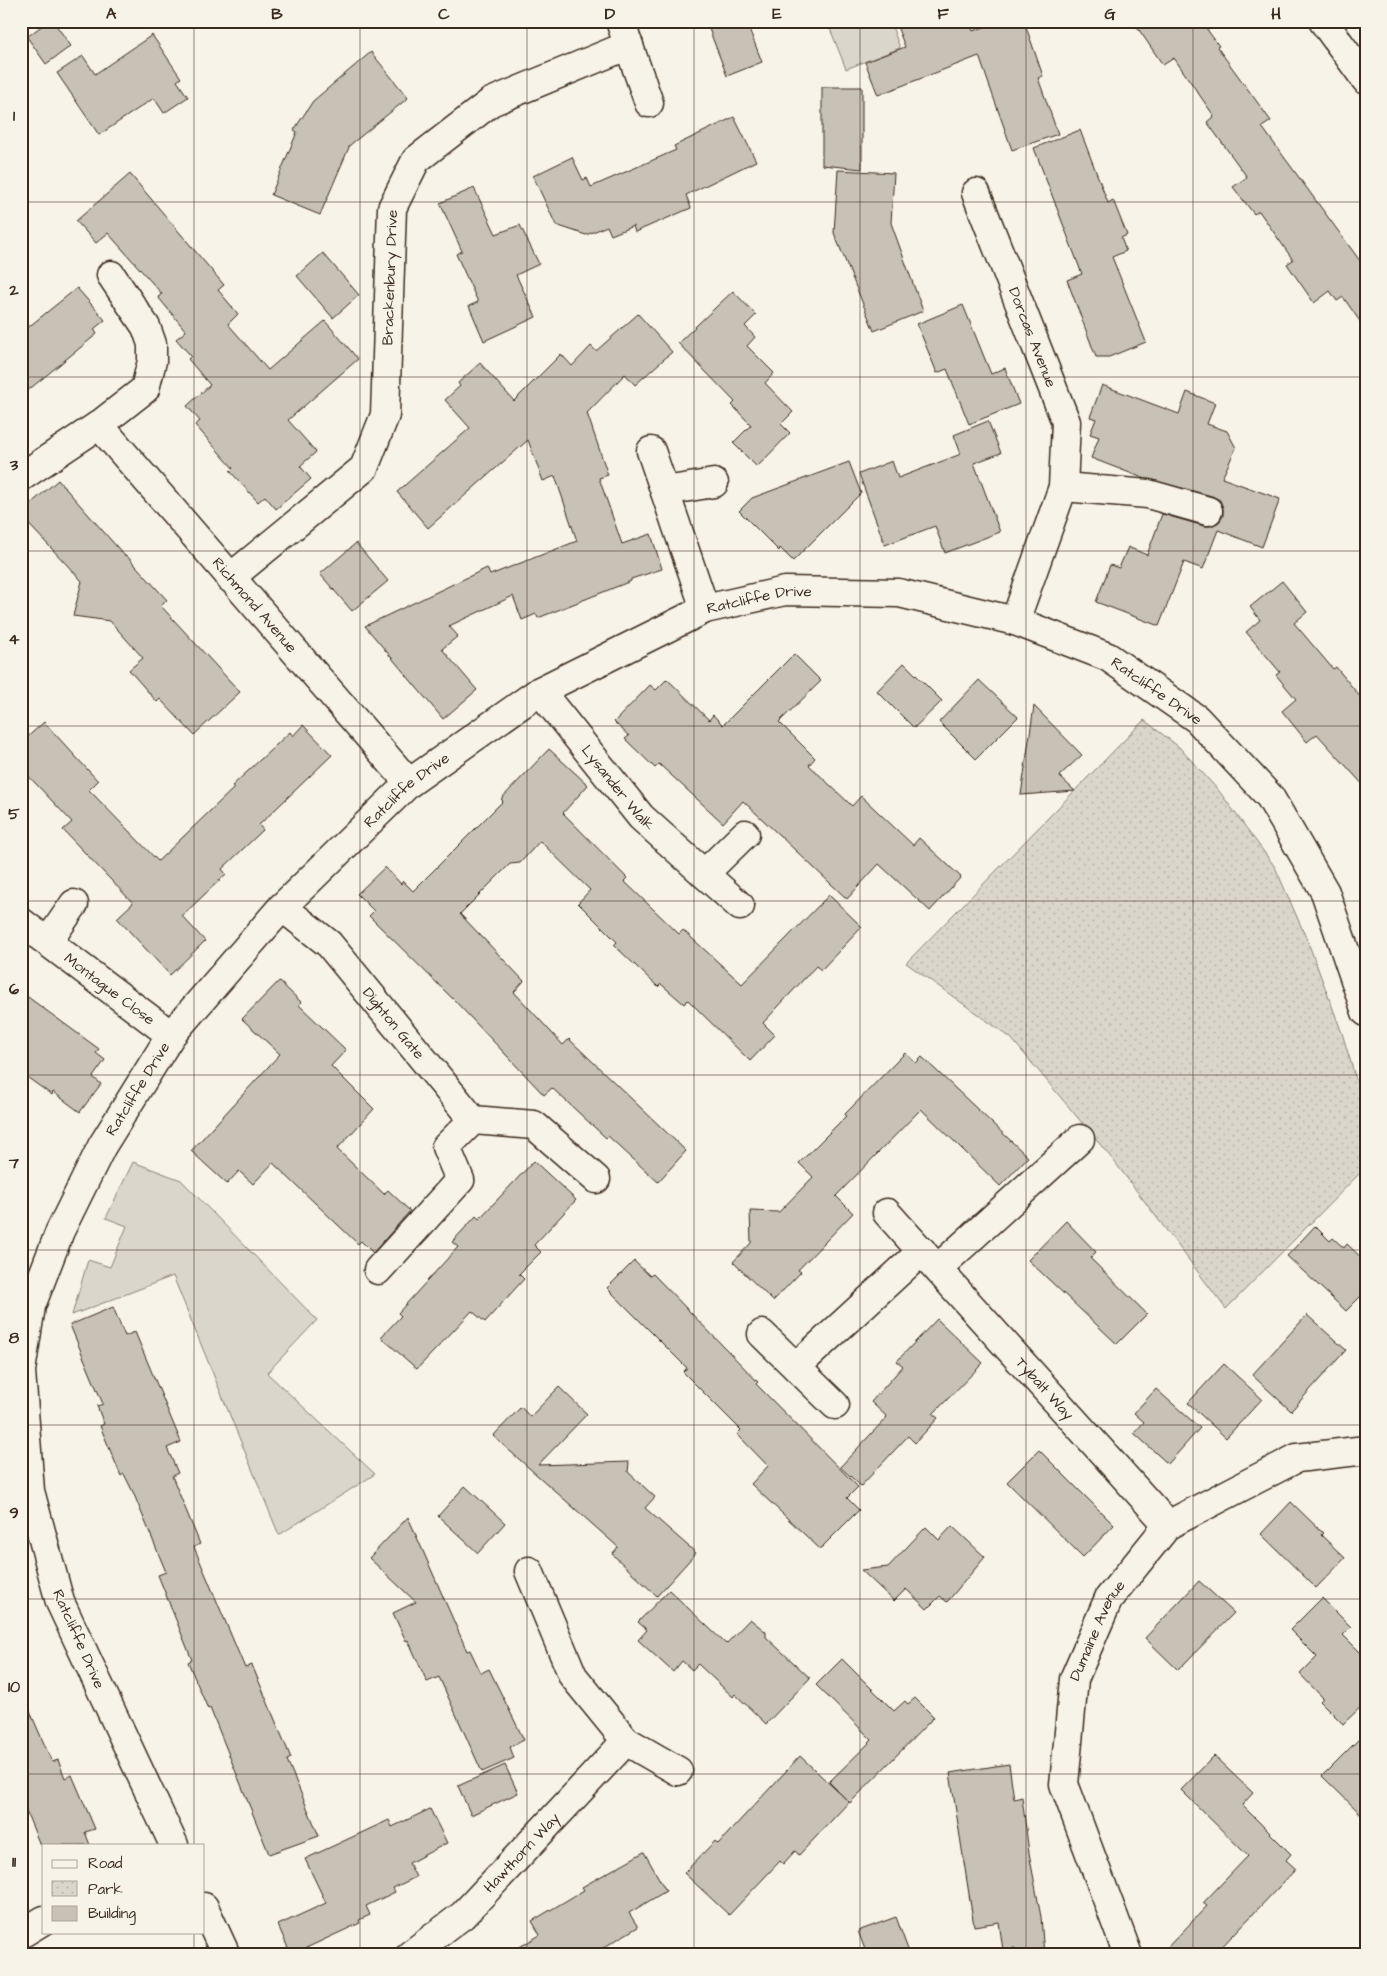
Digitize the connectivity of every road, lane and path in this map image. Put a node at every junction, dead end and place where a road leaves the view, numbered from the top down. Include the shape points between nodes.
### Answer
1 (1322, 21) edge
2 (625, 33) edge
3 (1366, 80) edge
4 (649, 103) dead end
5 (976, 193) dead end
6 (111, 275) dead end
7 (99, 425) junction
8 (651, 451) dead end
9 (21, 477) edge
10 (714, 483) dead end
11 (1063, 487) junction
12 (665, 491) junction
13 (1208, 511) dead end
14 (230, 578) junction
15 (706, 609) junction
16 (1015, 621) junction
17 (540, 691) junction
18 (409, 783) junction
19 (745, 834) dead end
20 (704, 874) junction
21 (74, 904) dead end
22 (740, 906) dead end
23 (282, 907) junction
24 (21, 922) edge
25 (48, 942) junction
26 (1366, 1012) edge
27 (171, 1035) junction
28 (473, 1120) junction
29 (1080, 1139) dead end
30 (596, 1179) dead end
31 (887, 1212) dead end
32 (930, 1260) junction
33 (378, 1270) dead end
34 (762, 1334) dead end
35 (796, 1367) junction
36 (21, 1372) edge
37 (835, 1405) dead end
38 (1366, 1450) edge
39 (1168, 1525) junction
40 (529, 1571) dead end
41 (626, 1741) junction
42 (678, 1771) dead end
43 (174, 1844) edge
44 (205, 1909) edge
45 (42, 1921) edge
46 (21, 1934) edge
47 (226, 1955) edge
48 (410, 1955) edge
49 (1128, 1955) edge

1 - 3 street
2 - 4 street, Brackenbury Drive
2 - 14 street, Brackenbury Drive via 491,102 416,160 392,208 385,415 364,468
5 - 11 street, Dorcas Avenue via 1066,422
6 - 7 street via 146,327 152,344 152,361 145,389
7 - 9 street
7 - 14 street, Richmond Avenue
8 - 12 street
10 - 12 street
11 - 13 street via 1148,494
11 - 16 street, Dorcas Avenue
12 - 15 street
14 - 18 street, Richmond Avenue
15 - 16 street, Ratcliffe Drive via 784,590 899,592
15 - 17 street, Ratcliffe Drive
16 - 26 street, Ratcliffe Drive via 1108,657 1197,719 1270,797 1325,892
17 - 18 street, Ratcliffe Drive
17 - 20 street, Lysander Walk via 641,817
18 - 23 street, Ratcliffe Drive
19 - 20 street
20 - 22 street, Lysander Walk
21 - 25 street
23 - 27 street, Ratcliffe Drive
23 - 28 street, Dighton Gate via 329,944
24 - 25 street, Montague Close
25 - 27 street, Montague Close
27 - 36 street, Ratcliffe Drive via 102,1146 60,1231 31,1306
28 - 30 street via 534,1125
28 - 33 street via 446,1147 460,1180
29 - 32 street
31 - 32 street, Tybalt Way
32 - 35 street
32 - 39 street, Tybalt Way
34 - 35 street
35 - 37 street
36 - 43 street, Ratcliffe Drive via 30,1491 60,1602
38 - 39 street, Dumaine Avenue via 1297,1458
39 - 49 street, Dumaine Avenue via 1110,1598 1074,1679 1064,1784
40 - 41 street via 573,1676
41 - 42 street
41 - 48 street, Hawthorn Way via 463,1915
44 - 47 street
45 - 46 street

